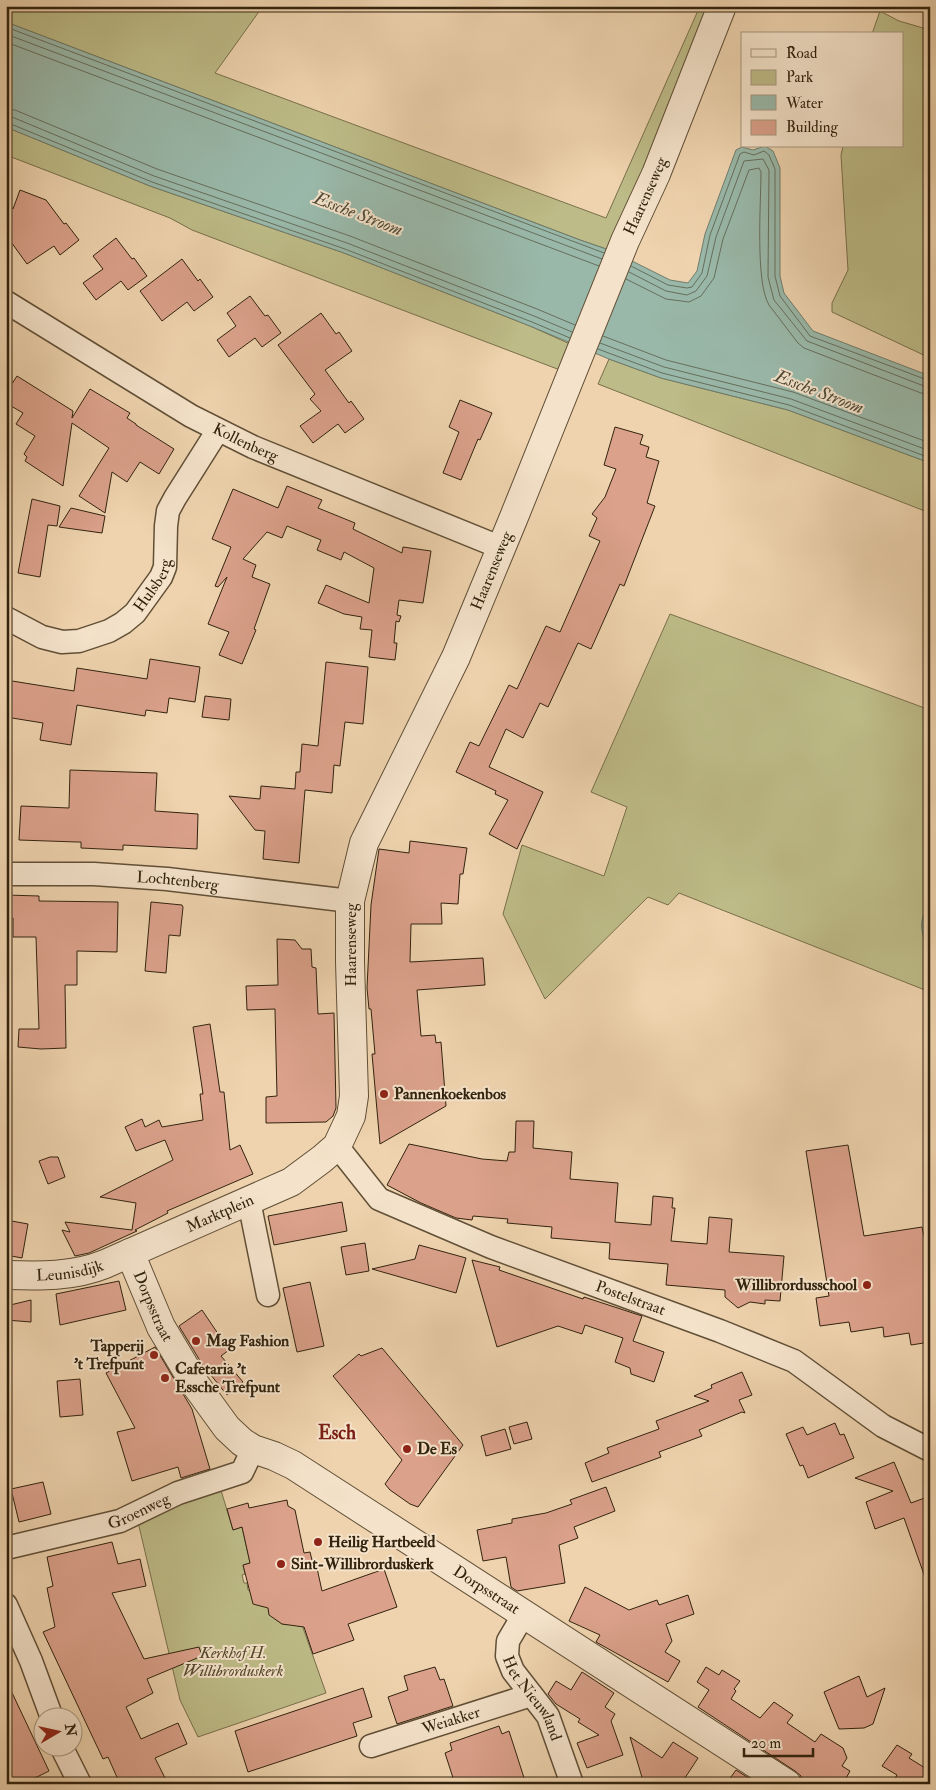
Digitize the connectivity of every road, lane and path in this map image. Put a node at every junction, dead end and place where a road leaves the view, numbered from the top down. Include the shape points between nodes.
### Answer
1 (722, 6) edge
2 (6, 302) edge
3 (218, 430) junction
4 (502, 548) junction
5 (6, 618) edge
6 (6, 874) edge
7 (350, 901) junction
8 (337, 1146) junction
9 (249, 1201) junction
10 (130, 1253) junction
11 (6, 1275) edge
12 (268, 1295) dead end
13 (253, 1449) junction
14 (928, 1450) edge
15 (6, 1548) edge
16 (6, 1606) edge
17 (524, 1614) junction
18 (532, 1695) junction
19 (48, 1708) edge
20 (371, 1746) dead end
21 (67, 1758) edge
22 (80, 1784) edge
23 (572, 1784) edge
24 (787, 1784) edge

1 - 4 street, Haarenseweg
2 - 3 street, Kollenberg
3 - 4 street, Kollenberg
3 - 5 street, Hulsberg via 168,511 162,577 135,613 109,631 79,641 62,642 42,637
4 - 7 street, Haarenseweg via 456,657 364,843
6 - 7 street, Lochtenberg via 167,878
7 - 8 street, Haarenseweg via 354,1096 351,1116
8 - 9 street via 292,1182
8 - 14 street, Postelstraat via 379,1199 491,1247 794,1361 883,1426
9 - 10 street, Marktplein
9 - 12 street, Marktplein
10 - 11 street, Leunisdijk via 90,1270 74,1273
10 - 13 street, Dorpsstraat via 162,1327 195,1384 227,1428
13 - 15 street, Groenweg via 242,1472 178,1493 120,1521
13 - 17 street, Dorpsstraat via 293,1465
16 - 19 street
17 - 18 street, Het Nieuwland via 508,1640 507,1656 513,1671
17 - 24 street, Dorpsstraat
18 - 20 street, Weiakker
18 - 23 street, Het Nieuwland via 548,1716
21 - 22 street

